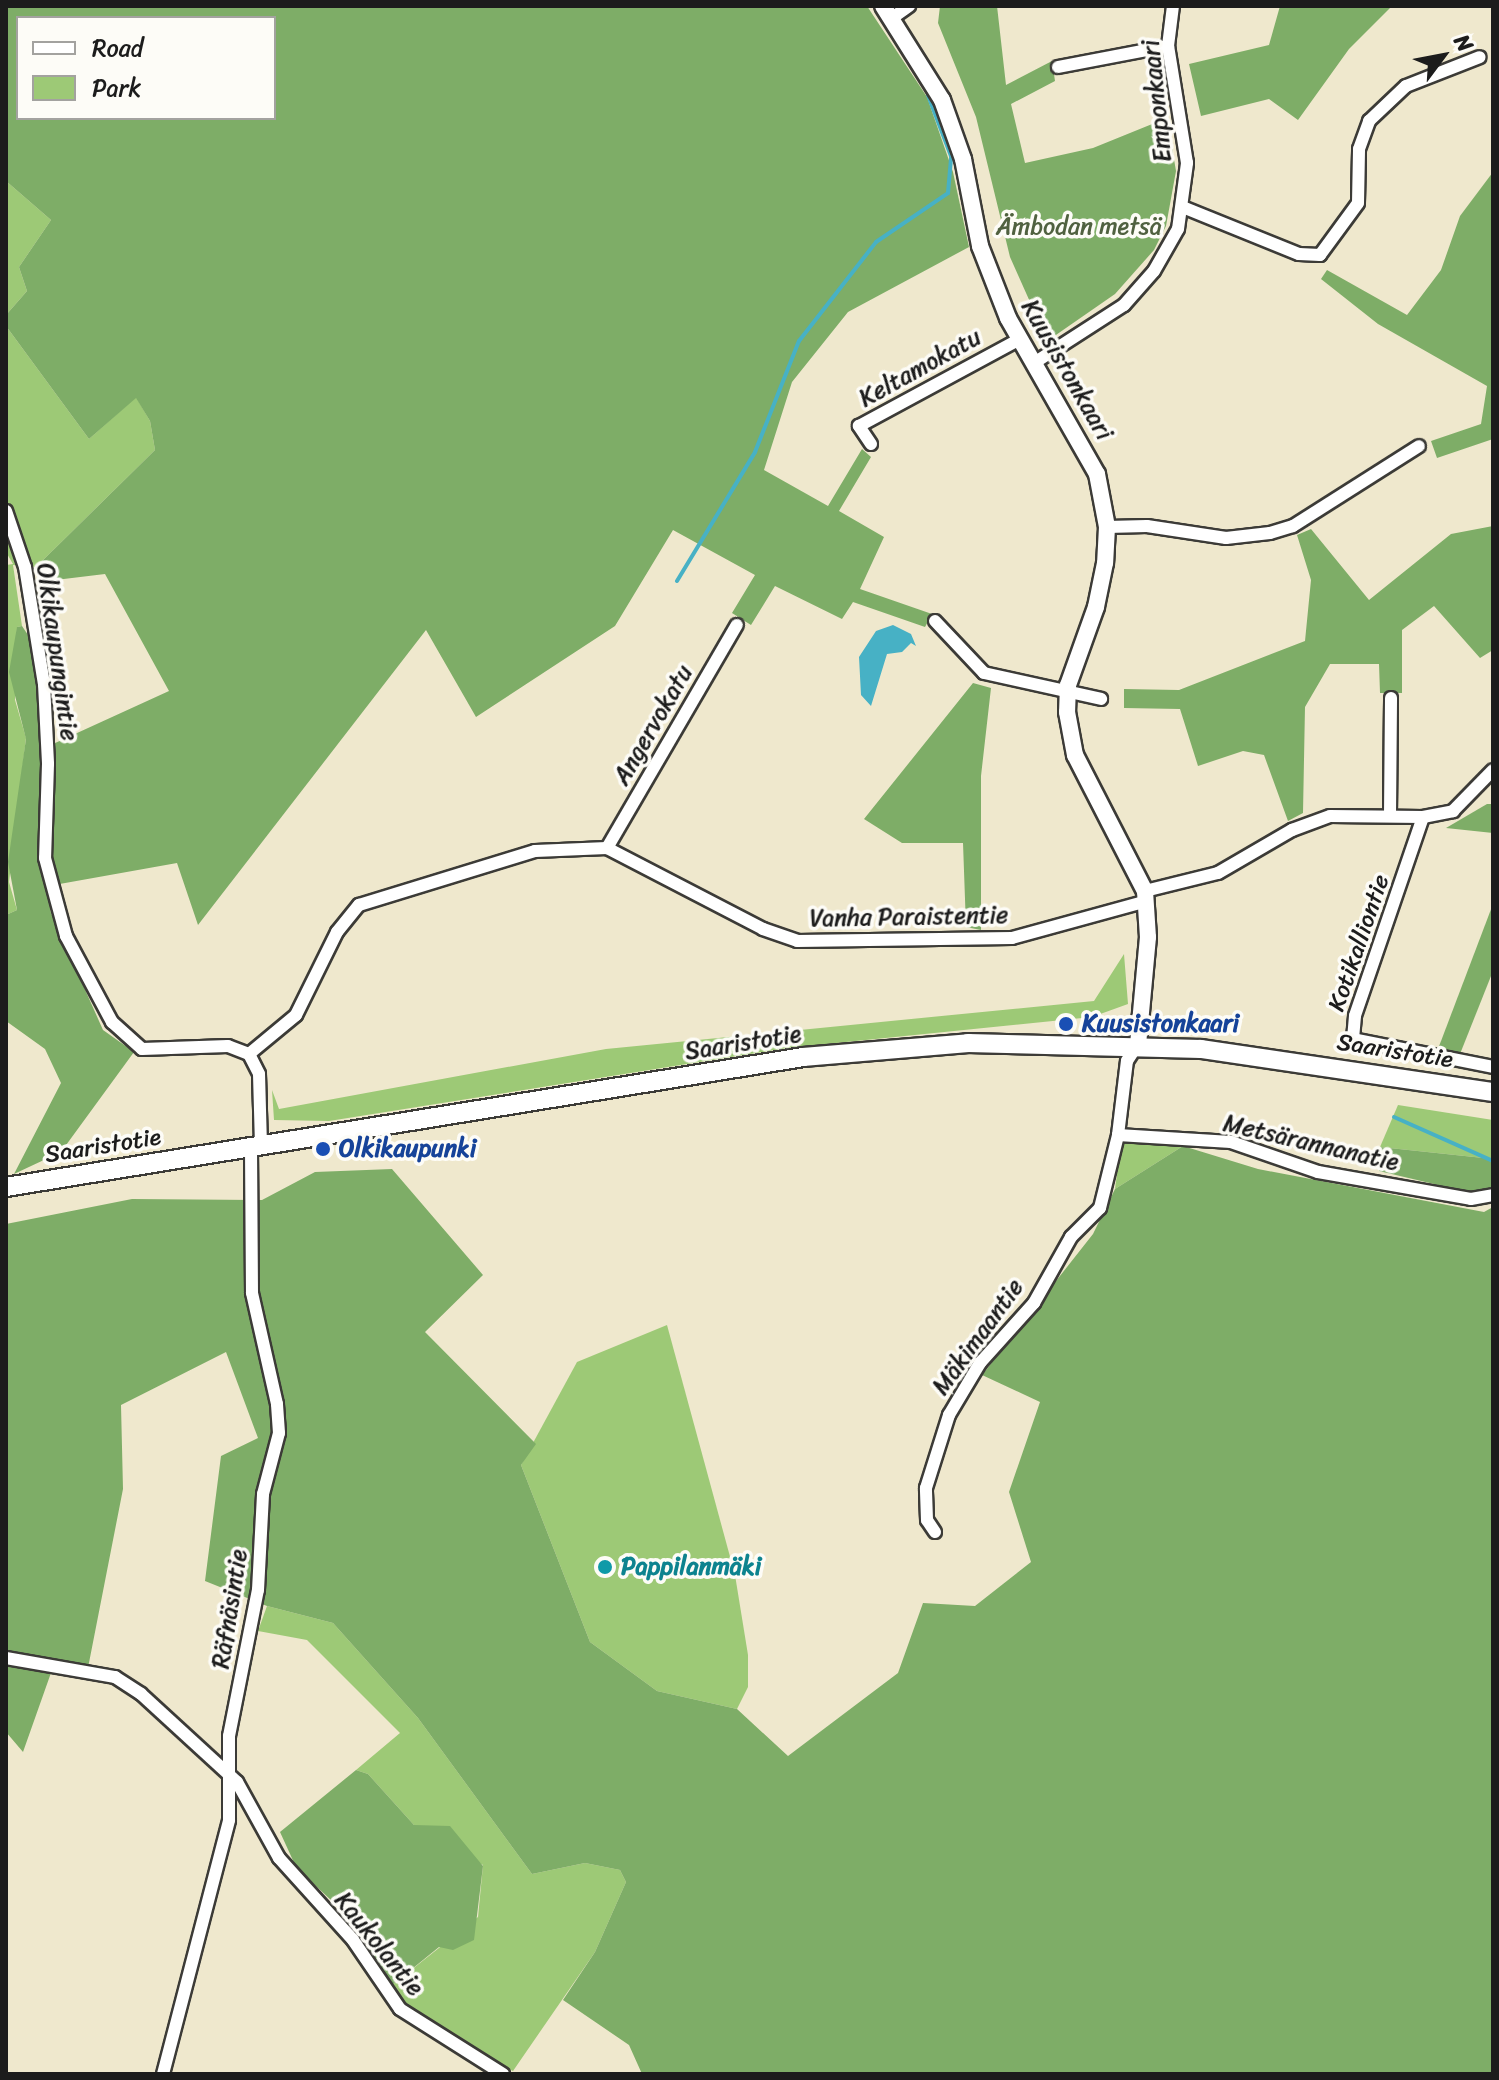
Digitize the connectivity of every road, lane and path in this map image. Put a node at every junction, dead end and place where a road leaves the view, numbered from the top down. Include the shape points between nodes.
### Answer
1 (909, 6) edge
2 (1173, 6) edge
3 (887, 12) edge
4 (1168, 46) junction
5 (1480, 57) dead end
6 (1058, 67) dead end
7 (1185, 208) junction
8 (1020, 339) junction
9 (1034, 363) junction
10 (871, 444) dead end
11 (1419, 446) dead end
12 (6, 511) edge
13 (1107, 527) junction
14 (935, 621) dead end
15 (737, 625) dead end
16 (1067, 693) junction
17 (1391, 698) dead end
18 (1101, 699) dead end
19 (1493, 770) edge
20 (1390, 815) junction
21 (1423, 817) junction
22 (607, 848) junction
23 (1146, 896) junction
24 (1138, 1044) junction
25 (249, 1054) junction
26 (1493, 1067) edge
27 (1493, 1092) edge
28 (1118, 1135) junction
29 (256, 1146) junction
30 (6, 1187) edge
31 (1493, 1195) edge
32 (935, 1532) dead end
33 (6, 1658) edge
34 (226, 1769) junction
35 (163, 2074) edge
36 (503, 2074) edge

1 - 3 street
2 - 4 street, Emponkaari
3 - 8 street, Kuusistonkaari via 942,100 963,159 980,246
4 - 6 street
4 - 7 street, Emponkaari via 1185,139
5 - 7 street via 1406,86 1369,121 1359,149 1358,203 1320,255 1299,254
7 - 9 street, Emponkaari via 1168,250 1139,290 1106,319
8 - 9 street, Kuusistonkaari
8 - 10 street, Keltamokatu via 859,426
9 - 13 street, Kuusistonkaari via 1097,474
11 - 13 street via 1324,508 1270,533 1226,538 1147,526
12 - 25 street, Olkikaupungintie via 28,580 44,684 45,858 66,936 112,1022 142,1049 228,1046
13 - 16 street, Kuusistonkaari via 1096,607
14 - 16 street via 984,673
15 - 22 street, Angervokatu
16 - 18 street
16 - 23 street, Kuusistonkaari via 1075,755
17 - 20 street
19 - 21 street via 1453,811
20 - 21 street, Vanha Paraistentie
20 - 23 street, Vanha Paraistentie via 1330,816 1292,830 1218,873
21 - 26 street, Kotikalliontie via 1355,1016 1353,1039
22 - 23 street, Vanha Paraistentie via 763,929 797,941 1012,938
22 - 25 street, Vanha Paraistentie via 535,851 359,905 337,932 296,1015
23 - 24 street
24 - 27 main road, Saaristotie via 1279,1057
24 - 28 street, Mäkimaantie via 1127,1061
24 - 29 main road, Saaristotie via 968,1043 803,1057
25 - 29 street via 259,1074
28 - 31 street, Metsärannanatie via 1231,1142 1318,1172 1471,1199
28 - 32 street, Mäkimaantie via 1100,1208 1071,1237 1034,1303 957,1398 926,1488 927,1520
29 - 30 main road, Saaristotie
29 - 34 street, Räfnäsintie via 252,1293 279,1433 263,1494 258,1590
33 - 34 street, Kaukolantie via 115,1677
34 - 35 street, Räfnäsintie via 229,1820
34 - 36 street, Kaukolantie via 279,1858 353,1940 400,2009

